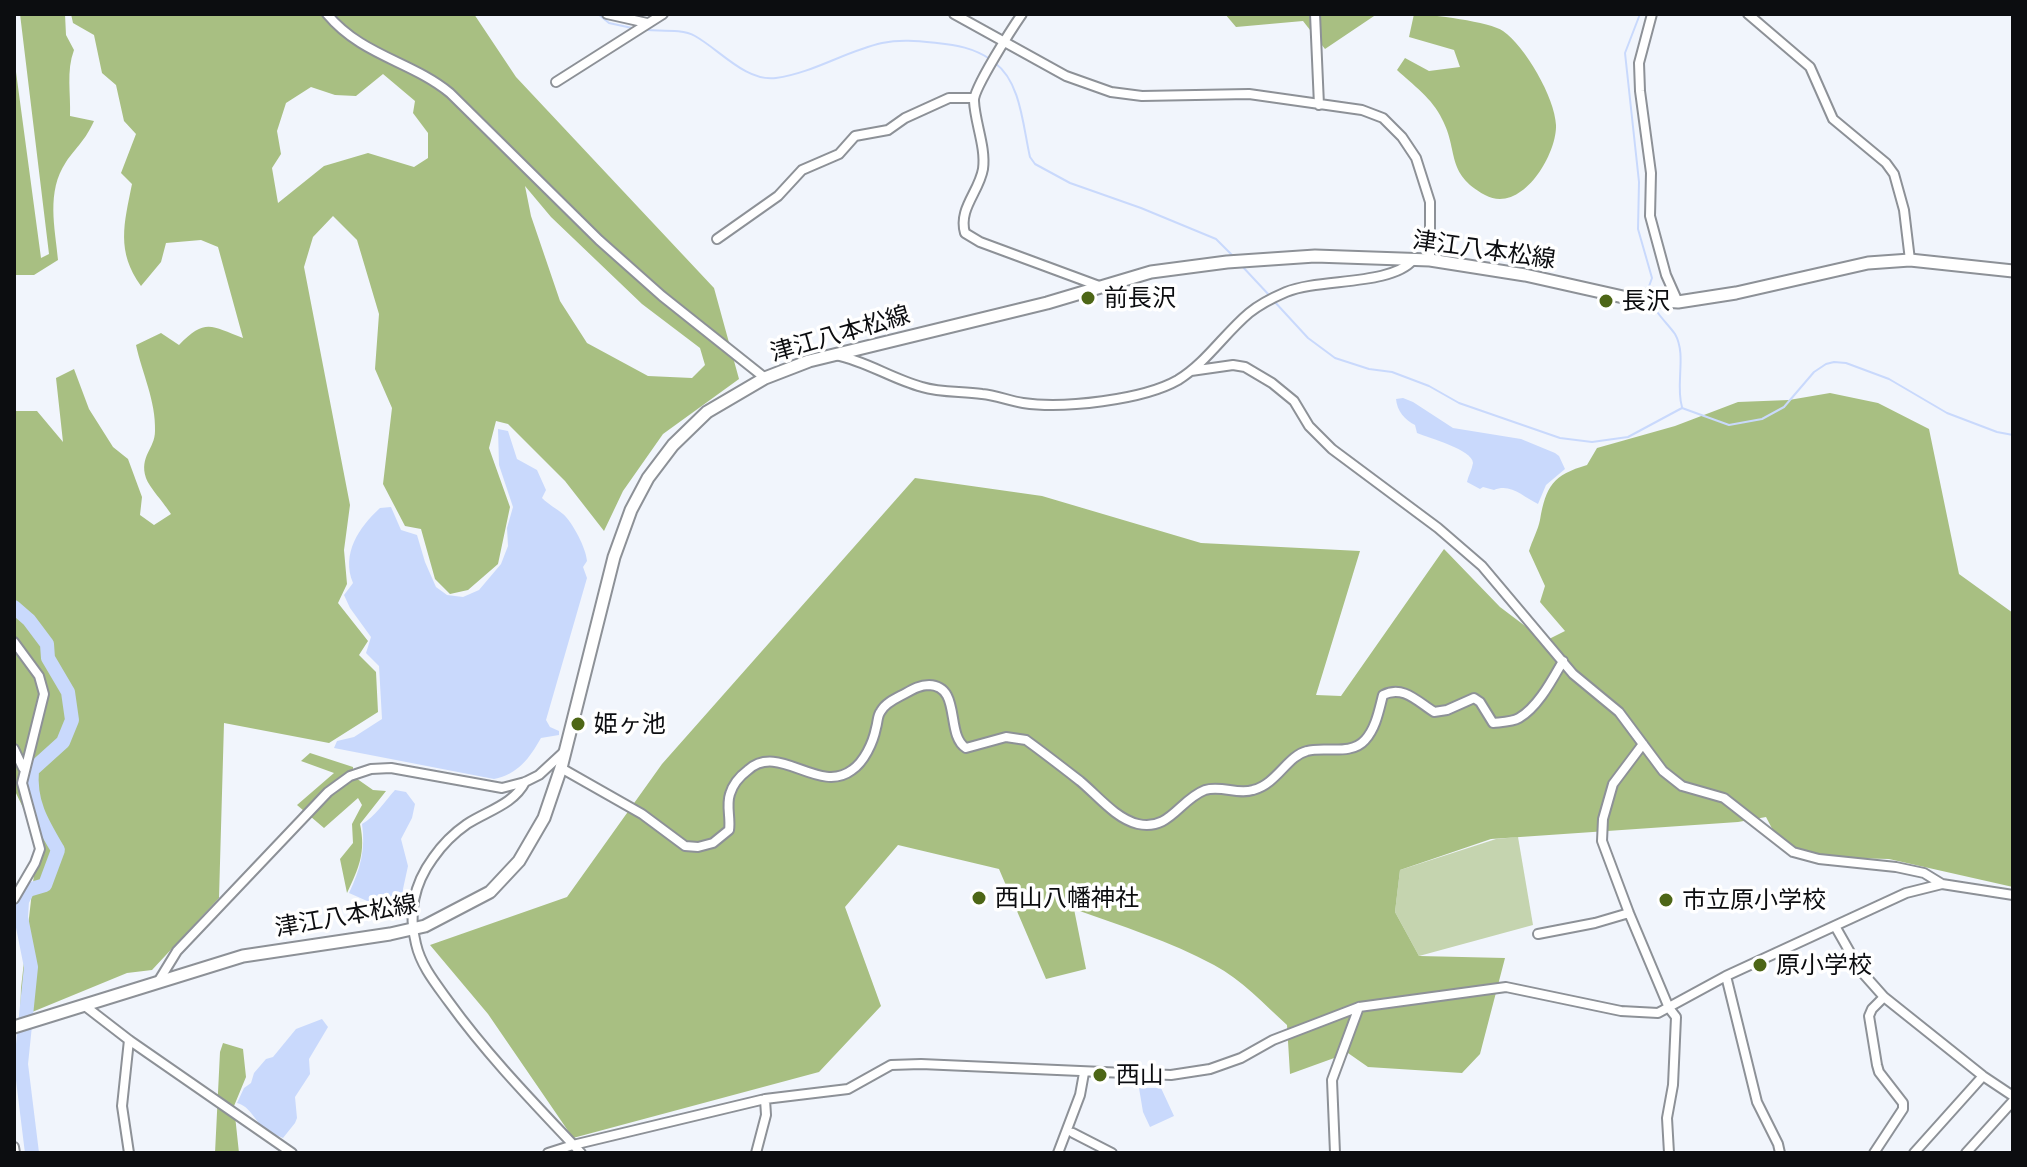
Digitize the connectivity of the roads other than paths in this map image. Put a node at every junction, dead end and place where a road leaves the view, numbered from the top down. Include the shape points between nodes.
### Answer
1 (327, 14) edge
2 (607, 14) edge
3 (663, 14) edge
4 (954, 14) edge
5 (1022, 14) edge
6 (1315, 14) edge
7 (1652, 14) edge
8 (1748, 14) edge
9 (648, 23) junction
10 (1004, 41) junction
11 (556, 82) dead end
12 (973, 98) junction
13 (1319, 105) junction
14 (717, 239) dead end
15 (1413, 260) junction
16 (1430, 260) junction
17 (1910, 260) junction
18 (2013, 271) edge
19 (1099, 286) junction
20 (1678, 302) junction
21 (836, 355) junction
22 (1191, 371) junction
23 (765, 378) junction
24 (14, 642) edge
25 (1563, 661) junction
26 (1643, 744) junction
27 (14, 749) edge
28 (565, 750) junction
29 (561, 768) junction
30 (23, 769) junction
31 (525, 782) junction
32 (1942, 884) junction
33 (2013, 895) edge
34 (14, 899) edge
35 (1629, 913) junction
36 (1835, 926) junction
37 (412, 929) junction
38 (1538, 934) dead end
39 (1726, 976) junction
40 (158, 982) junction
41 (1884, 997) junction
42 (85, 1006) junction
43 (1359, 1007) junction
44 (1669, 1008) junction
45 (14, 1027) edge
46 (129, 1040) junction
47 (1084, 1073) junction
48 (1983, 1076) junction
49 (2013, 1098) edge
50 (765, 1099) junction
51 (1073, 1133) dead end
52 (573, 1145) junction
53 (14, 1147) edge
54 (15, 1153) edge
55 (129, 1153) edge
56 (292, 1153) edge
57 (548, 1153) edge
58 (581, 1153) edge
59 (756, 1153) edge
60 (1058, 1153) edge
61 (1112, 1153) edge
62 (1335, 1153) edge
63 (1669, 1153) edge
64 (1780, 1153) edge
65 (1874, 1153) edge
66 (1914, 1153) edge
67 (1966, 1153) edge

1 - 23 street via 363,45 437,82 599,240
2 - 9 street
3 - 9 street
4 - 10 street
5 - 10 street
6 - 13 street
7 - 20 street via 1639,63 1651,173 1650,216
8 - 17 street via 1810,67 1833,119 1894,174
9 - 11 street
10 - 12 street
10 - 13 street via 1066,76 1129,95 1249,94
12 - 14 street via 949,98 888,130 855,136 839,154 802,170 778,196
12 - 19 street via 984,165 964,214 965,233
13 - 16 street via 1375,114 1402,137 1416,158 1430,202
15 - 16 main road, 津江八本松線
15 - 19 main road, 津江八本松線 via 1315,256 1227,262 1151,272
15 - 22 street via 1391,274 1290,290 1264,302
16 - 20 main road, 津江八本松線 via 1632,299
17 - 18 main road, 津江八本松線
17 - 20 main road, 津江八本松線 via 1868,263
19 - 21 main road, 津江八本松線
21 - 22 street via 922,388 1025,403 1144,395
21 - 23 main road, 津江八本松線
22 - 25 street via 1233,365 1272,383 1294,401 1332,449 1472,556
23 - 28 main road, 津江八本松線 via 707,412 673,445 637,499 614,557
24 - 30 street via 44,694
25 - 26 street via 1619,712
25 - 29 street via 1534,703 1509,721 1493,723 1474,698 1434,712 1404,692 1392,691 1383,695 1376,721 1359,745 1308,750 1256,790 1207,789 1160,825 1125,819 1026,740 1006,737 966,748 956,738 946,694 929,685 883,707 871,745 855,769 843,775 772,760 756,763 730,794 729,830 698,847 685,846 642,814
26 - 32 street via 1682,786 1724,798 1793,852 1924,873
26 - 35 street via 1613,784 1601,831
27 - 30 street
28 - 29 main road, 津江八本松線
28 - 31 street
29 - 37 main road, 津江八本松線 via 541,825 509,875 472,904
30 - 34 street via 40,849
31 - 37 street via 519,793 449,839 432,860 413,897
31 - 40 street via 502,788 391,768 350,776 328,792 177,951
32 - 33 street
32 - 36 street via 1906,893
35 - 38 street
35 - 44 street
36 - 39 street
36 - 41 street via 1860,970
37 - 40 main road, 津江八本松線 via 243,956
37 - 52 street via 428,973 472,1033
39 - 44 street
39 - 64 street via 1757,1102
40 - 42 main road, 津江八本松線
41 - 48 street
41 - 65 street via 1869,1016 1877,1065 1903,1109
42 - 45 main road, 津江八本松線
42 - 46 street
43 - 44 street via 1506,987 1643,1014
43 - 47 street via 1210,1069 1171,1075
43 - 62 street via 1332,1080
44 - 63 street via 1676,1017
46 - 55 street via 122,1106
46 - 56 street
47 - 50 street via 891,1065 848,1089
47 - 60 street
48 - 49 street
48 - 66 street
49 - 67 street
50 - 52 street
50 - 59 street
51 - 61 street
52 - 57 street
52 - 58 street
53 - 54 street

